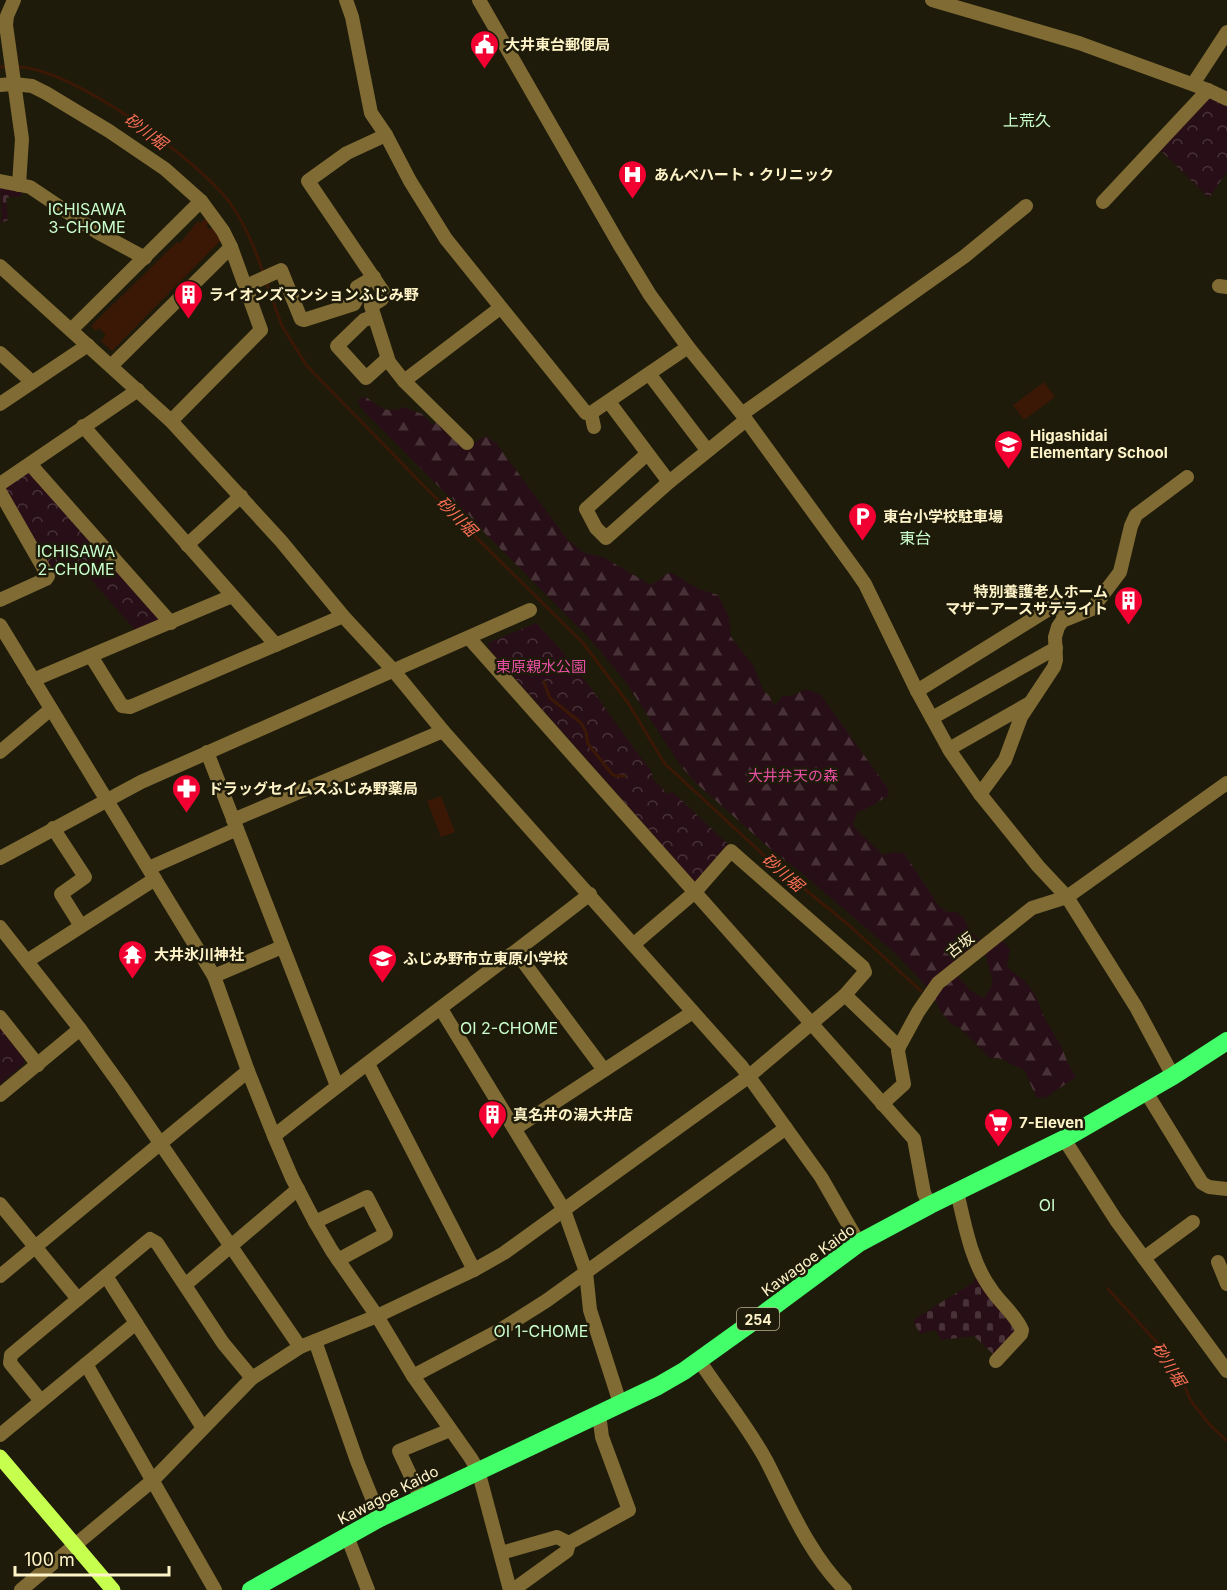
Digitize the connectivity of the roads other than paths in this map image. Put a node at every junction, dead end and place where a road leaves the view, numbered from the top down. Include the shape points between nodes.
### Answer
1 (14, 0) edge
2 (346, 0) edge
3 (479, 0) edge
4 (932, 0) edge
5 (1227, 32) edge
6 (9, 82) edge
7 (1193, 84) junction
8 (1208, 90) junction
9 (1226, 96) edge
10 (386, 135) junction
11 (0, 182) edge
12 (19, 185) junction
13 (201, 201) junction
14 (1103, 202) dead end
15 (1026, 206) dead end
16 (231, 247) junction
17 (144, 258) junction
18 (0, 266) edge
19 (374, 277) junction
20 (250, 284) junction
21 (500, 308) junction
22 (373, 317) junction
23 (71, 330) junction
24 (88, 345) junction
25 (688, 347) junction
26 (0, 353) edge
27 (387, 358) junction
28 (111, 366) junction
29 (650, 375) junction
30 (32, 381) junction
31 (404, 381) junction
32 (138, 390) junction
33 (609, 402) junction
34 (0, 404) edge
35 (591, 413) junction
36 (744, 417) junction
37 (171, 421) junction
38 (83, 426) junction
39 (594, 427) dead end
40 (467, 443) dead end
41 (707, 450) junction
42 (647, 454) junction
43 (30, 464) junction
44 (1186, 477) dead end
45 (669, 482) junction
46 (0, 484) edge
47 (0, 492) edge
48 (241, 496) junction
49 (187, 545) junction
50 (232, 596) junction
51 (0, 600) edge
52 (530, 610) dead end
53 (343, 616) junction
54 (1066, 619) junction
55 (171, 623) junction
56 (0, 625) edge
57 (469, 638) junction
58 (276, 645) junction
59 (1056, 648) junction
60 (91, 656) junction
61 (393, 670) junction
62 (33, 680) junction
63 (917, 691) junction
64 (1031, 702) junction
65 (51, 709) junction
66 (932, 718) junction
67 (443, 731) junction
68 (949, 749) junction
69 (0, 752) edge
70 (207, 752) junction
71 (1227, 783) edge
72 (980, 794) junction
73 (107, 799) junction
74 (235, 825) junction
75 (53, 828) junction
76 (0, 858) edge
77 (152, 873) junction
78 (694, 892) junction
79 (590, 894) junction
80 (1067, 897) junction
81 (81, 926) junction
82 (0, 927) edge
83 (634, 944) junction
84 (282, 947) junction
85 (516, 952) junction
86 (27, 961) junction
87 (214, 976) junction
88 (845, 995) junction
89 (441, 1010) junction
90 (693, 1012) junction
91 (0, 1017) edge
92 (812, 1025) junction
93 (80, 1029) junction
94 (1227, 1041) edge
95 (899, 1047) junction
96 (368, 1064) junction
97 (38, 1065) junction
98 (604, 1070) junction
99 (248, 1071) junction
100 (1173, 1076) junction
101 (748, 1077) junction
102 (337, 1086) junction
103 (1146, 1092) junction
104 (0, 1095) edge
105 (882, 1104) junction
106 (516, 1128) junction
107 (786, 1128) junction
108 (274, 1136) junction
109 (1064, 1139) junction
110 (161, 1143) junction
111 (298, 1189) junction
112 (1227, 1189) edge
113 (957, 1192) junction
114 (0, 1204) edge
115 (930, 1205) junction
116 (564, 1210) junction
117 (315, 1222) junction
118 (1193, 1222) dead end
119 (859, 1243) junction
120 (36, 1246) junction
121 (230, 1246) junction
122 (1144, 1258) junction
123 (338, 1260) junction
124 (1218, 1262) dead end
125 (474, 1270) junction
126 (586, 1272) junction
127 (0, 1276) edge
128 (106, 1276) junction
129 (1227, 1284) edge
130 (185, 1285) junction
131 (78, 1299) junction
132 (377, 1316) junction
133 (136, 1323) junction
134 (315, 1341) junction
135 (300, 1347) junction
136 (699, 1360) junction
137 (996, 1361) dead end
138 (86, 1364) junction
139 (1227, 1371) edge
140 (413, 1376) junction
141 (252, 1377) junction
142 (41, 1401) junction
143 (620, 1404) junction
144 (599, 1414) junction
145 (203, 1428) junction
146 (450, 1430) junction
147 (0, 1436) edge
148 (0, 1457) edge
149 (478, 1470) junction
150 (152, 1481) junction
151 (422, 1498) junction
152 (380, 1518) junction
153 (347, 1536) junction
154 (569, 1543) junction
155 (74, 1545) junction
156 (501, 1553) junction
157 (37, 1585) edge
158 (21, 1590) edge
159 (113, 1590) edge
160 (215, 1590) edge
161 (251, 1590) edge
162 (368, 1590) edge
163 (512, 1590) edge
164 (845, 1590) edge

1 - 6 street via 7,16
2 - 10 street via 371,113
3 - 25 street via 624,254
4 - 7 street via 1079,43
5 - 7 street
6 - 12 street via 22,139
6 - 13 street via 32,86 109,131 165,169
7 - 8 street
8 - 9 street
8 - 14 street
10 - 19 street via 347,153 308,181
10 - 21 street via 446,239
11 - 12 street
12 - 17 street via 43,194 97,232
13 - 16 street
13 - 17 street
15 - 36 street
16 - 20 street
16 - 28 street
17 - 23 street
18 - 23 street
19 - 20 street via 357,287 354,304 304,320 281,270
19 - 22 street via 384,293 371,306
20 - 37 street via 261,330
21 - 31 street
21 - 35 street via 586,413
22 - 27 street
22 - 27 street via 364,320 337,346 366,378
23 - 24 street
24 - 28 street
24 - 30 street
25 - 29 street
25 - 36 street
26 - 30 street
27 - 31 street
28 - 32 street
29 - 33 street
29 - 41 street
30 - 34 street
31 - 40 street
32 - 37 street
32 - 38 street
33 - 35 street
33 - 42 street
35 - 39 street
36 - 41 street
36 - 63 street via 865,584
37 - 48 street
38 - 43 street
38 - 49 street
41 - 45 street
42 - 45 street
42 - 45 street via 586,508 596,528 606,538
43 - 46 street
43 - 55 street
44 - 54 street via 1136,515 1120,572 1092,609
47 - 51 street via 48,572 37,583
48 - 49 street
48 - 53 street
49 - 50 street
50 - 55 street
50 - 58 street
52 - 57 street
53 - 58 street
53 - 61 street
54 - 59 street via 1054,637
54 - 63 street via 1057,604
55 - 60 street
56 - 62 street
57 - 61 street
57 - 78 street
58 - 60 street via 125,708
59 - 64 street via 1054,667
59 - 66 street
60 - 62 street
61 - 67 street
61 - 70 street
62 - 65 street
63 - 66 street
64 - 68 street
64 - 72 street via 1005,760
65 - 69 street
65 - 73 street
66 - 68 street
67 - 74 street
67 - 79 street
68 - 72 street
70 - 73 street
70 - 74 street
71 - 80 street, 古坂
72 - 80 street
73 - 75 street
73 - 77 street
74 - 77 street
74 - 84 street
75 - 76 street
75 - 81 street via 85,877 61,894
77 - 81 street
77 - 87 street
78 - 83 street
78 - 88 street via 731,851 863,967 865,972
78 - 92 street
79 - 83 street
79 - 85 street
80 - 95 street, 古坂 via 1032,908 938,983
80 - 100 street via 1136,1007
81 - 86 street
82 - 86 street
83 - 90 street
84 - 87 street
84 - 102 street
85 - 89 street
85 - 98 street
86 - 93 street
87 - 99 street
88 - 92 street
88 - 95 street
89 - 96 street
89 - 106 street
90 - 98 street
90 - 101 street
91 - 97 street
92 - 101 street
92 - 105 street
93 - 97 street
93 - 110 street
94 - 100 highway, Kawagoe Kaido / 254
95 - 105 street via 904,1084
96 - 102 street
96 - 125 street
97 - 104 street
98 - 106 street
99 - 108 street
99 - 110 street
100 - 103 highway, Kawagoe Kaido / 254
101 - 107 street
101 - 116 street
102 - 108 street
103 - 109 highway, Kawagoe Kaido / 254
103 - 112 street via 1202,1183
105 - 115 street via 914,1139
106 - 116 street
107 - 119 street
107 - 126 street
108 - 111 street
109 - 113 highway, Kawagoe Kaido / 254
109 - 122 street
110 - 120 street
110 - 121 street
111 - 117 street
111 - 121 street
113 - 115 highway, Kawagoe Kaido / 254
113 - 137 street via 965,1227 989,1288 1022,1330
114 - 120 street
115 - 119 highway, Kawagoe Kaido / 254
116 - 125 street
116 - 126 street
117 - 123 street
117 - 123 street via 367,1197 386,1234
118 - 122 street
119 - 136 highway, Kawagoe Kaido / 254
120 - 127 street
120 - 131 street
121 - 130 street
121 - 135 street
122 - 139 street
123 - 132 street
124 - 129 street
125 - 132 street
126 - 140 street via 500,1330
126 - 143 street via 590,1310
128 - 130 street via 153,1239
128 - 131 street
128 - 133 street
130 - 141 street
131 - 142 street via 10,1357 10,1364
132 - 134 street
132 - 140 street
133 - 138 street
133 - 145 street
134 - 135 street
134 - 152 street
135 - 141 street
136 - 143 highway, Kawagoe Kaido / 254
136 - 164 street via 754,1440 791,1513 822,1562
138 - 142 street
138 - 150 street
140 - 146 street
141 - 145 street
142 - 147 street
143 - 144 highway, Kawagoe Kaido / 254
144 - 149 highway, Kawagoe Kaido / 254
144 - 154 street via 602,1437 629,1510
145 - 150 street
146 - 149 street
146 - 151 street via 399,1451
148 - 155 main road
149 - 151 highway, Kawagoe Kaido / 254
149 - 156 street
150 - 155 street
150 - 160 street
151 - 152 highway, Kawagoe Kaido / 254
152 - 153 highway, Kawagoe Kaido / 254
153 - 161 highway, Kawagoe Kaido / 254
153 - 162 street
154 - 156 street via 557,1537
154 - 163 street via 567,1551
155 - 157 street
155 - 159 main road
156 - 163 street
157 - 158 street

